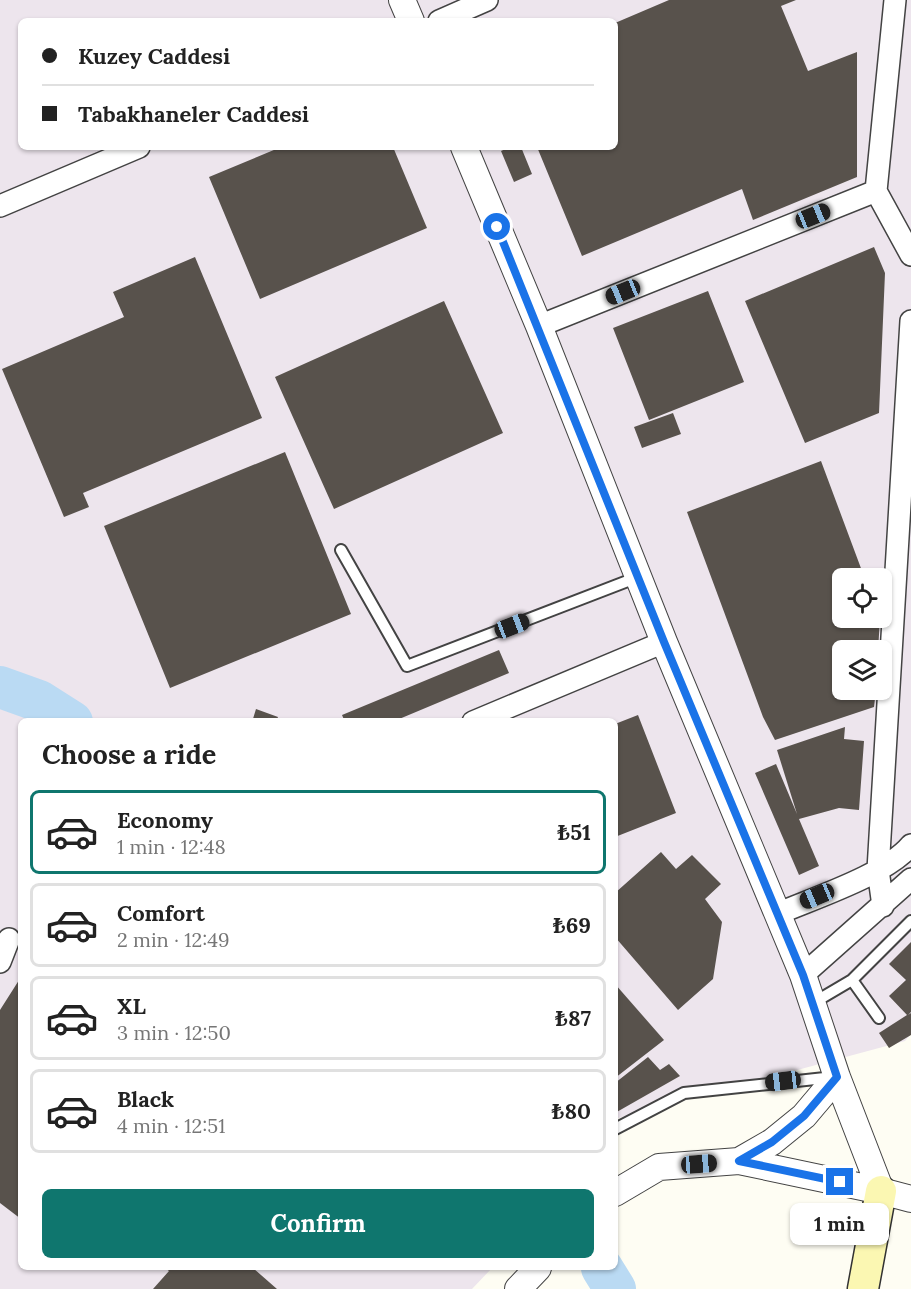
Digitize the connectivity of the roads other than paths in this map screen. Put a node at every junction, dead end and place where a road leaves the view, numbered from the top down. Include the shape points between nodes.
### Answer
1 (402, 0) edge
2 (487, 0) edge
3 (895, 0) edge
4 (410, 18) edge
5 (446, 18) edge
6 (133, 150) edge
7 (465, 150) edge
8 (876, 191) junction
9 (0, 206) edge
10 (911, 255) edge
11 (911, 321) edge
12 (539, 326) junction
13 (341, 550) dead end
14 (638, 577) junction
15 (664, 642) junction
16 (483, 718) edge
17 (911, 845) edge
18 (878, 870) junction
19 (911, 879) edge
20 (883, 906) junction
21 (777, 914) junction
22 (911, 921) edge
23 (9, 939) dead end
24 (0, 962) edge
25 (803, 975) junction
26 (852, 980) junction
27 (812, 1004) junction
28 (879, 1018) dead end
29 (837, 1077) junction
30 (618, 1127) edge
31 (739, 1161) junction
32 (618, 1190) edge
33 (881, 1191) junction
34 (911, 1199) edge
35 (536, 1270) edge
36 (518, 1289) edge
37 (863, 1289) edge

1 - 4 street
2 - 5 street
3 - 8 street
6 - 9 street
7 - 12 street
8 - 10 street
8 - 12 street
11 - 18 street
12 - 14 street
13 - 14 lane via 407,666
14 - 15 street
15 - 16 street
15 - 21 street
17 - 18 street
18 - 20 street
18 - 21 street
19 - 20 street
20 - 25 street
21 - 25 street
22 - 26 lane
23 - 24 street
25 - 27 street
26 - 27 lane
26 - 28 lane
27 - 29 street
29 - 30 lane via 684,1094
29 - 31 street via 804,1116 772,1142
29 - 33 street
31 - 32 street via 659,1167
31 - 33 street
33 - 34 street
33 - 37 main road
35 - 36 street

